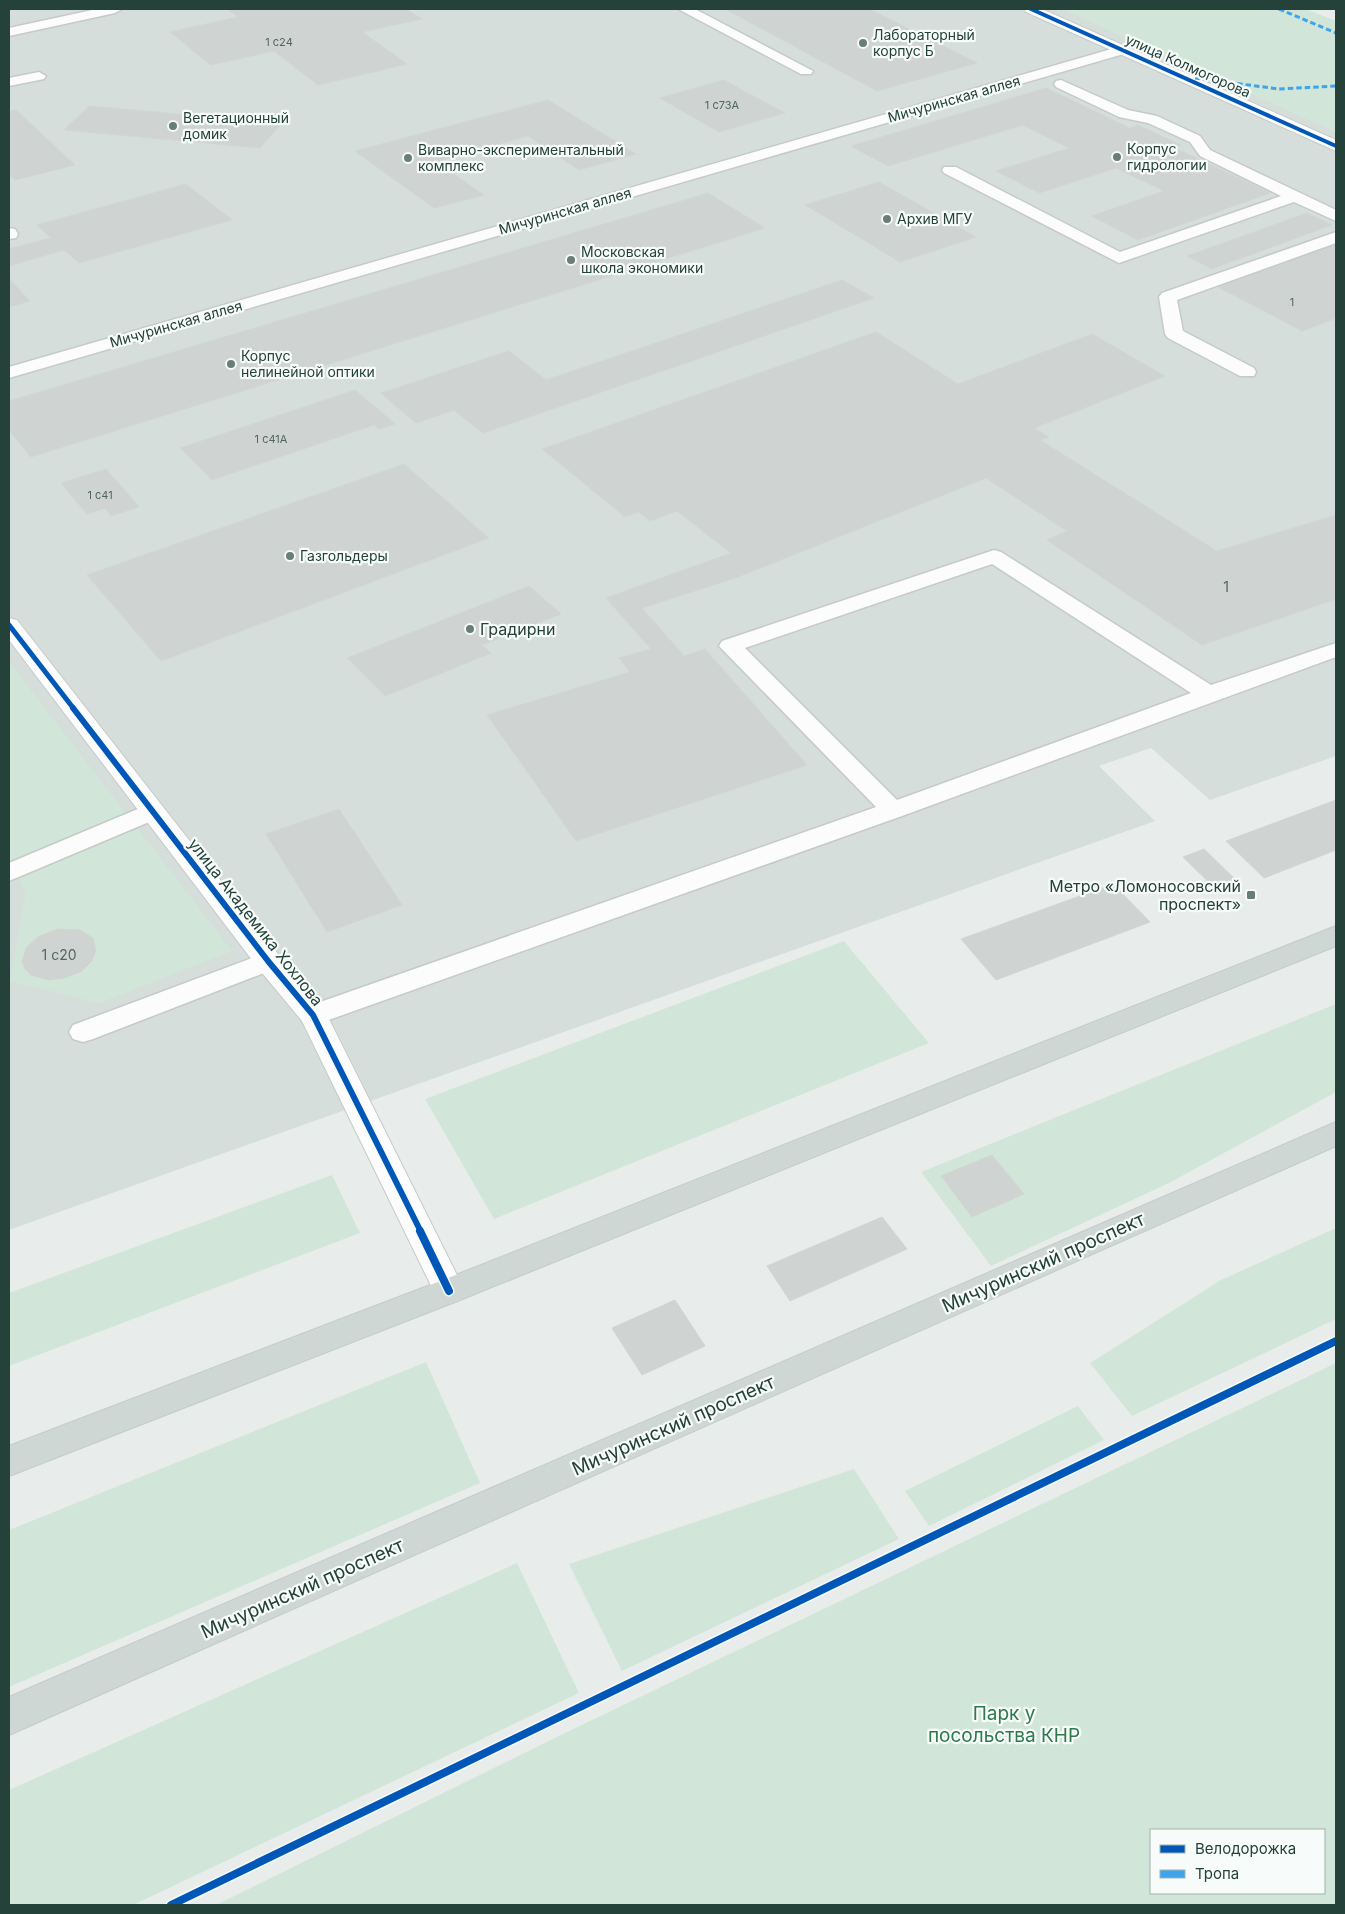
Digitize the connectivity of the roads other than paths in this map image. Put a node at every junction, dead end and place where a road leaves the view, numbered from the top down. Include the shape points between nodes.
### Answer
1 (115, 9) edge
2 (685, 9) edge
3 (1031, 9) edge
4 (9, 32) edge
5 (1122, 50) junction
6 (806, 71) dead end
7 (40, 76) dead end
8 (9, 82) edge
9 (1061, 84) dead end
10 (1336, 146) edge
11 (950, 170) dead end
12 (1295, 196) junction
13 (1336, 216) edge
14 (1336, 237) edge
15 (9, 372) edge
16 (1246, 372) dead end
17 (9, 625) edge
18 (1336, 650) edge
19 (1209, 694) junction
20 (893, 810) junction
21 (152, 811) junction
22 (9, 874) edge
23 (1336, 935) edge
24 (268, 961) junction
25 (313, 1015) junction
26 (83, 1032) dead end
27 (1336, 1133) edge
28 (449, 1291) junction
29 (9, 1461) edge
30 (9, 1716) edge

1 - 4 lane
2 - 6 lane
3 - 5 street, улица Колмогорова
5 - 10 street, улица Колмогорова
5 - 15 lane, Мичуринская аллея
7 - 8 lane
9 - 12 lane via 1124,114 1152,119 1195,139 1205,153
11 - 12 lane via 1119,258
12 - 13 lane
14 - 16 lane via 1168,297 1174,334
17 - 21 street, улица Академика Хохлова
18 - 19 lane
19 - 20 lane
19 - 20 lane via 994,556 730,646
20 - 25 lane
21 - 22 lane
21 - 24 street, улица Академика Хохлова
23 - 28 main road
24 - 25 street, улица Академика Хохлова
24 - 26 lane
25 - 28 street, улица Академика Хохлова
27 - 30 main road, Мичуринский проспект
28 - 29 main road

